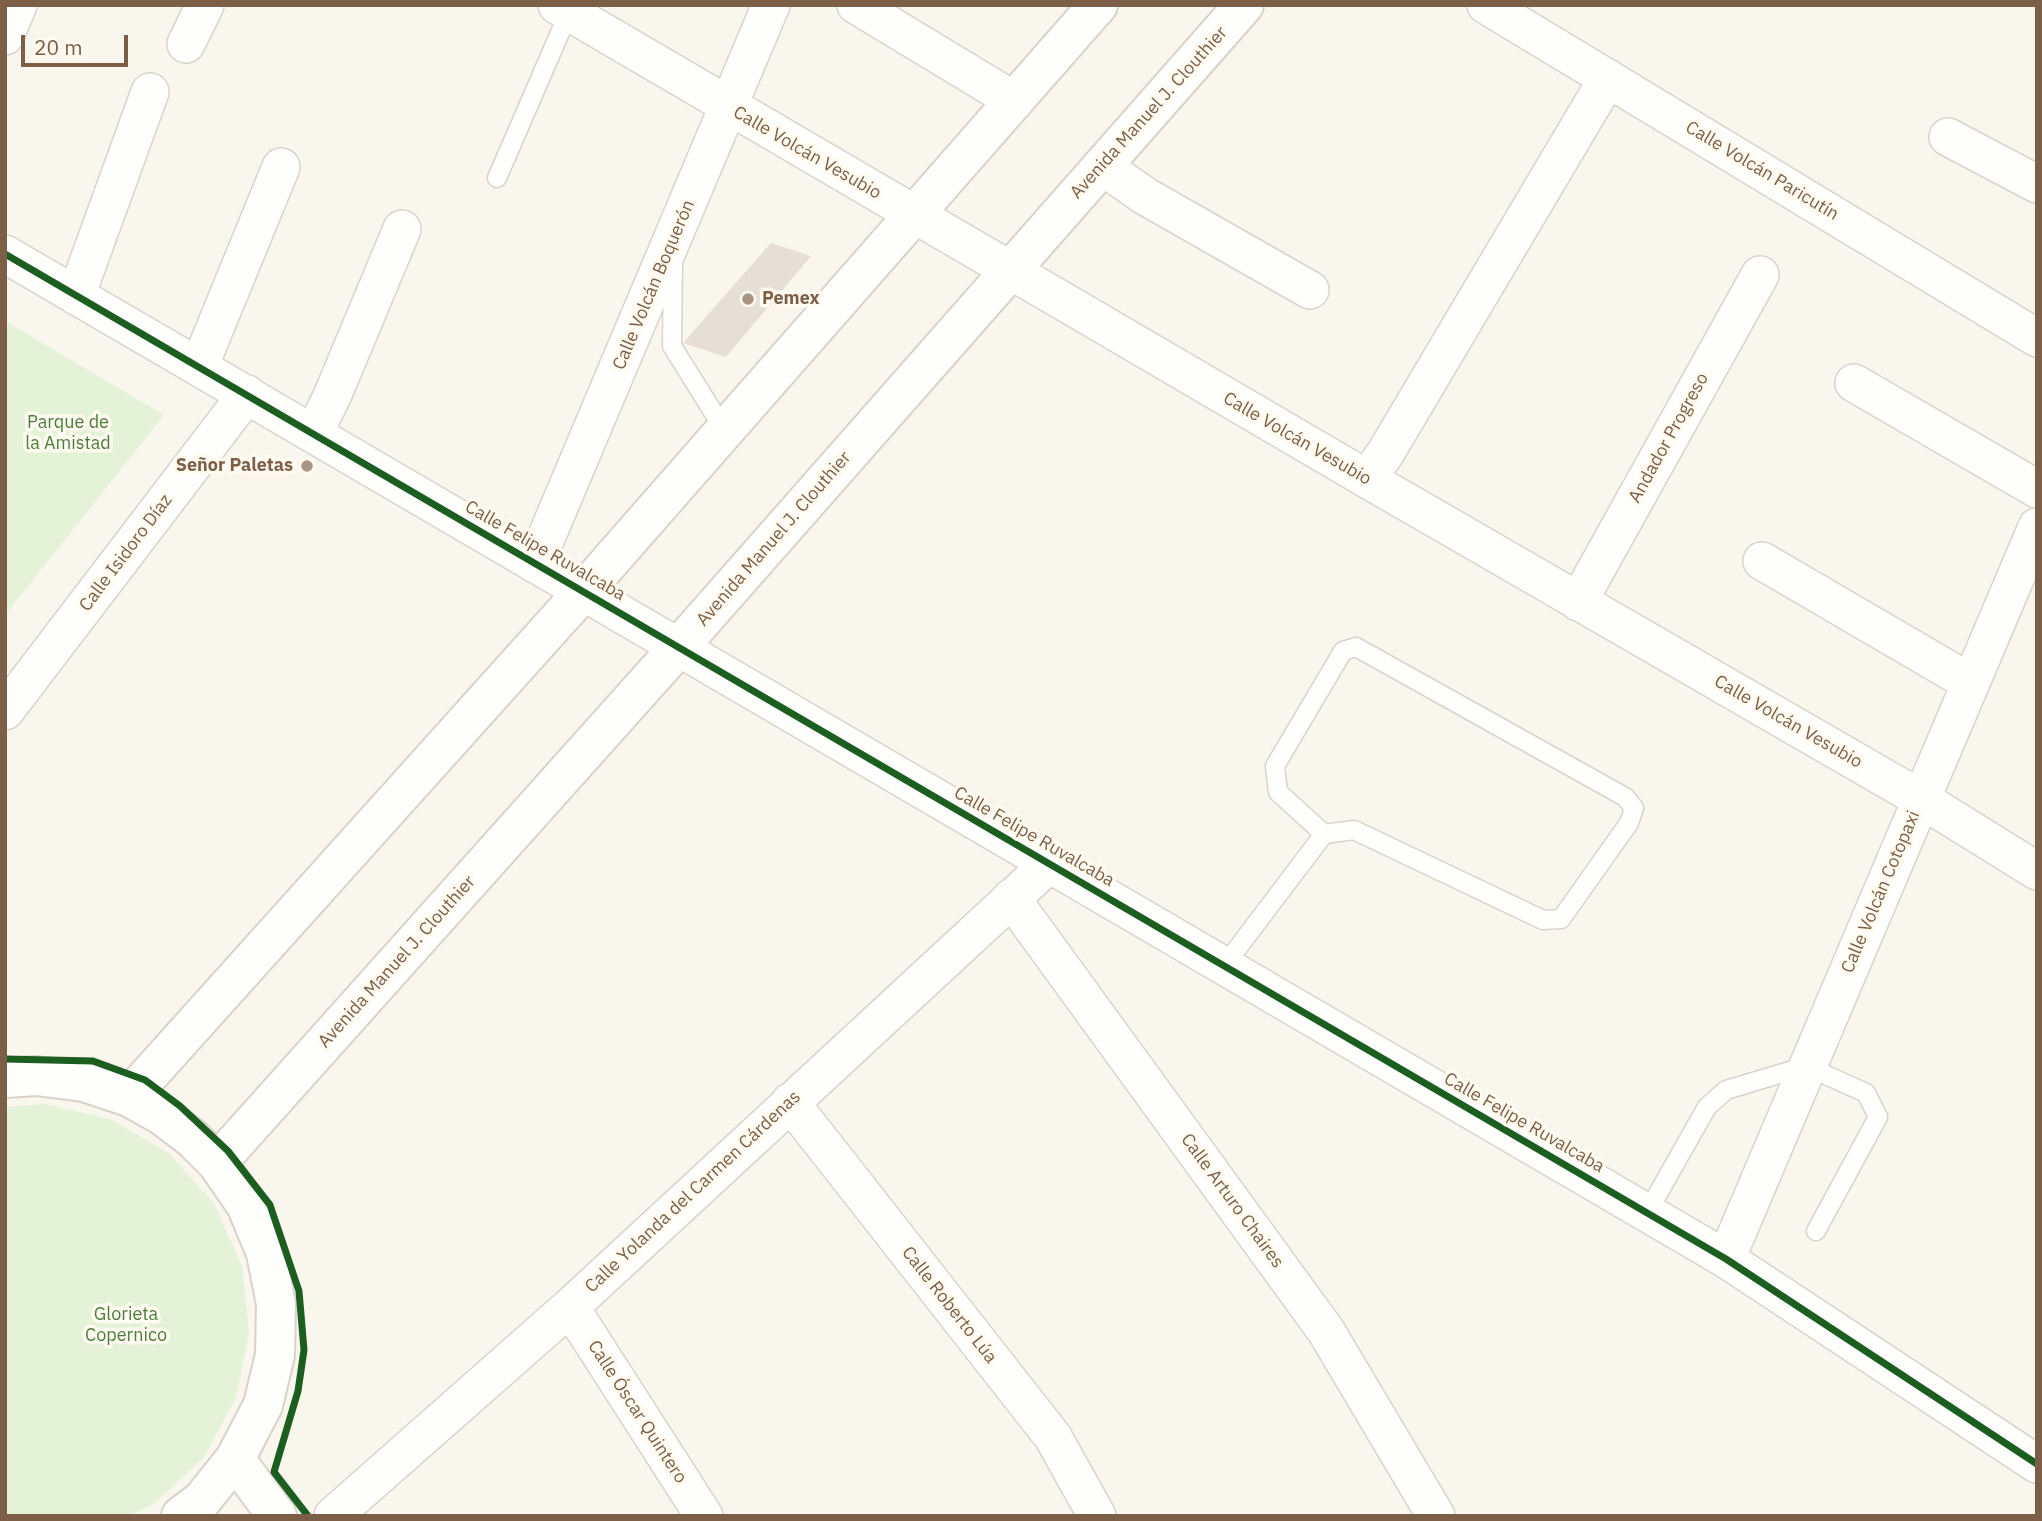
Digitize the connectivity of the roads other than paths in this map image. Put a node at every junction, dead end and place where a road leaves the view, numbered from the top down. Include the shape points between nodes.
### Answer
1 (18, 5) edge
2 (205, 5) edge
3 (771, 5) edge
4 (856, 5) edge
5 (1098, 5) edge
6 (1244, 5) edge
7 (1486, 5) edge
8 (563, 9) edge
9 (5, 36) edge
10 (186, 44) dead end
11 (1608, 78) junction
12 (150, 92) dead end
13 (1015, 101) junction
14 (728, 106) junction
15 (1948, 136) dead end
16 (1102, 166) junction
17 (281, 167) dead end
18 (497, 178) dead end
19 (2037, 184) edge
20 (914, 216) junction
21 (402, 229) dead end
22 (674, 240) junction
23 (5, 254) edge
24 (1009, 271) junction
25 (1760, 275) dead end
26 (1310, 290) dead end
27 (76, 296) junction
28 (2037, 338) edge
29 (199, 367) junction
30 (1854, 383) dead end
31 (247, 394) junction
32 (725, 431) junction
33 (314, 433) junction
34 (1367, 479) junction
35 (2037, 489) edge
36 (2037, 527) edge
37 (1762, 561) dead end
38 (535, 564) junction
39 (583, 592) junction
40 (1578, 601) junction
41 (678, 648) junction
42 (1970, 683) junction
43 (5, 711) edge
44 (1921, 799) junction
45 (1324, 834) junction
46 (1049, 864) junction
47 (2037, 871) edge
48 (1011, 898) junction
49 (1224, 966) junction
50 (1806, 1066) junction
51 (5, 1078) edge
52 (129, 1097) junction
53 (790, 1102) junction
54 (217, 1163) junction
55 (1647, 1213) junction
56 (1816, 1231) dead end
57 (1726, 1259) junction
58 (570, 1307) junction
59 (235, 1459) junction
60 (2037, 1464) edge
61 (181, 1516) edge
62 (277, 1516) edge
63 (333, 1516) edge
64 (704, 1516) edge
65 (1097, 1516) edge
66 (1436, 1516) edge

1 - 9 street
2 - 10 street
3 - 14 street, Calle Volcán Boquerón
4 - 13 street
5 - 13 main road
6 - 16 main road, Avenida Manuel J. Clouthier
7 - 11 street, Calle Volcán Paricutín
8 - 14 street, Calle Volcán Vesubio
8 - 18 lane
11 - 28 street, Calle Volcán Paricutín
11 - 34 street
12 - 27 street
13 - 20 main road
14 - 20 street, Calle Volcán Vesubio
14 - 22 street, Calle Volcán Boquerón
15 - 19 street
16 - 24 main road, Avenida Manuel J. Clouthier
16 - 26 street
17 - 29 street
20 - 24 street, Calle Volcán Vesubio
20 - 32 main road
21 - 33 street
22 - 32 lane via 671,345
22 - 38 street, Calle Volcán Boquerón
23 - 27 street, Calle Felipe Ruvalcaba
24 - 34 street, Calle Volcán Vesubio
24 - 41 main road, Avenida Manuel J. Clouthier
25 - 40 street, Andador Progreso
27 - 29 street, Calle Felipe Ruvalcaba
29 - 31 street, Calle Felipe Ruvalcaba
30 - 35 street
31 - 33 street, Calle Felipe Ruvalcaba
31 - 43 street, Calle Isidoro Díaz
32 - 39 main road
33 - 38 street, Calle Felipe Ruvalcaba
34 - 40 street, Calle Volcán Vesubio
36 - 42 street, Calle Volcán Cotopaxi
37 - 42 street
38 - 39 street, Calle Felipe Ruvalcaba
39 - 41 street, Calle Felipe Ruvalcaba
39 - 52 main road
40 - 44 street, Calle Volcán Vesubio
41 - 46 street, Calle Felipe Ruvalcaba
41 - 54 main road, Avenida Manuel J. Clouthier
42 - 44 street, Calle Volcán Cotopaxi
44 - 47 street, Calle Volcán Vesubio
44 - 50 street, Calle Volcán Cotopaxi
45 - 45 lane via 1354,830 1543,920 1560,919 1629,823 1634,808 1625,797 1356,647 1343,650 1275,766 1278,792
45 - 49 lane
46 - 48 street, Calle Yolanda del Carmen Cárdenas
46 - 49 street, Calle Felipe Ruvalcaba
48 - 53 street, Calle Yolanda del Carmen Cárdenas
48 - 66 street, Calle Arturo Chaires via 1326,1331
49 - 55 street, Calle Felipe Ruvalcaba
50 - 55 lane via 1726,1090 1707,1107
50 - 56 lane via 1866,1093 1878,1117
50 - 57 street, Calle Volcán Cotopaxi
51 - 52 main road via 36,1076 84,1082
52 - 54 main road via 163,1116
53 - 58 street, Calle Yolanda del Carmen Cárdenas
53 - 65 street, Calle Roberto Lúa via 1053,1437
54 - 59 main road via 246,1205 266,1253 276,1304 275,1355 263,1405
55 - 57 street, Calle Felipe Ruvalcaba
57 - 60 street, Calle Felipe Ruvalcaba
58 - 63 street, Calle Yolanda del Carmen Cárdenas
58 - 64 street, Calle Óscar Quintero
59 - 61 main road via 202,1500
59 - 62 main road

